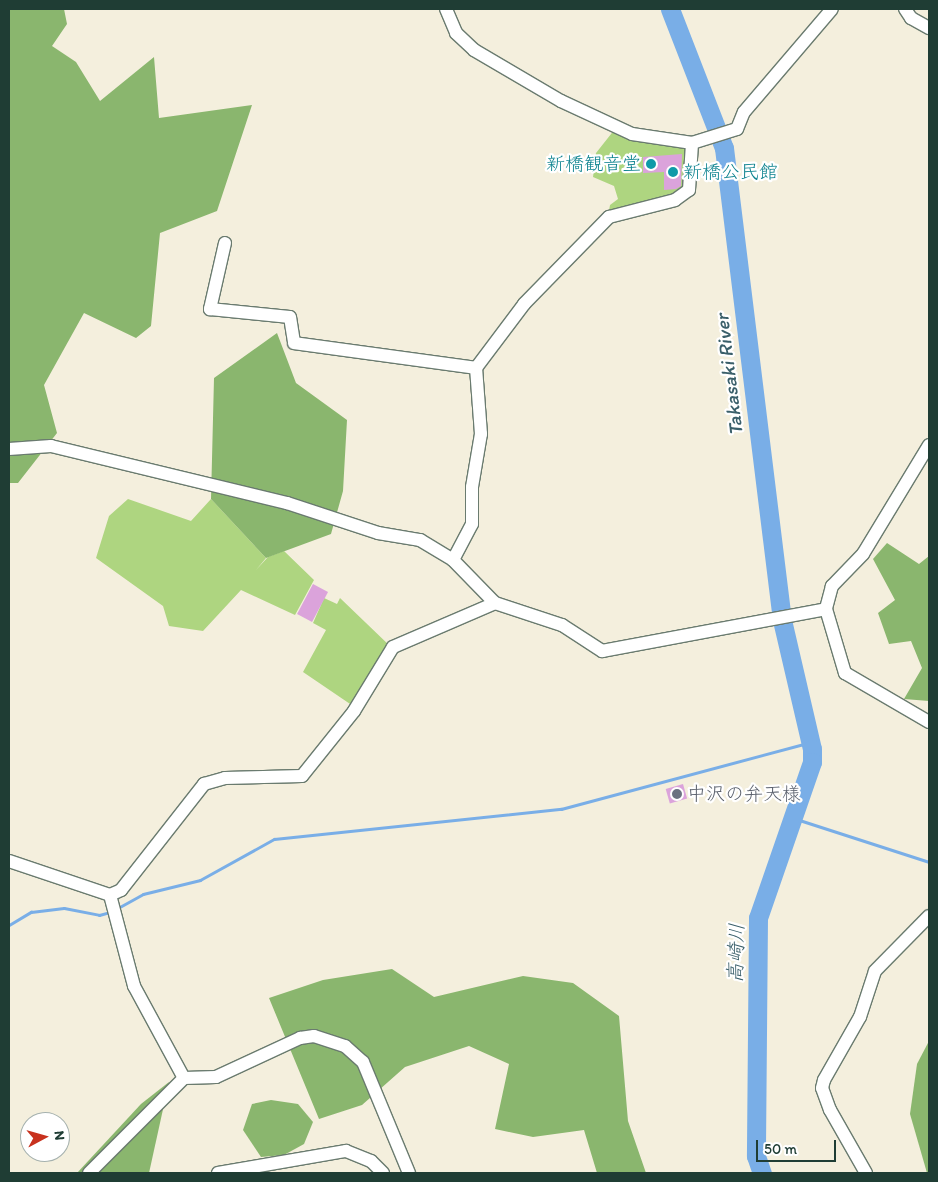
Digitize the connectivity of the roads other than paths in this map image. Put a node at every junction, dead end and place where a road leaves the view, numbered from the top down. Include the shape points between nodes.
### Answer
1 (446, 9) edge
2 (832, 9) edge
3 (906, 9) edge
4 (929, 28) edge
5 (692, 143) junction
6 (225, 243) dead end
7 (476, 368) junction
8 (929, 444) edge
9 (9, 449) edge
10 (453, 560) junction
11 (495, 603) junction
12 (826, 609) junction
13 (929, 722) edge
14 (9, 861) edge
15 (110, 895) junction
16 (929, 916) edge
17 (184, 1078) junction
18 (89, 1173) edge
19 (218, 1173) edge
20 (383, 1173) edge
21 (409, 1173) edge
22 (866, 1173) edge

1 - 5 street via 456,32 474,50 561,101 632,134
2 - 5 street via 744,112 737,129
3 - 4 street via 911,18
5 - 7 street via 689,190 675,200 609,218 524,304
6 - 7 street via 210,309 290,317 294,343
7 - 10 street via 482,434 472,488 472,524
8 - 12 street via 863,554 832,586
9 - 10 street via 51,446 287,502 378,533 420,540
10 - 11 street
11 - 12 street via 562,625 602,652
11 - 15 street via 393,647 354,711 302,776 225,778 204,784 122,890
12 - 13 street via 845,673
14 - 15 street
15 - 17 street via 134,986
16 - 22 street via 876,971 860,1017 822,1088 830,1110
17 - 18 street
17 - 21 street via 216,1076 300,1038 314,1036 345,1046 363,1062
19 - 20 street via 346,1151 371,1161

